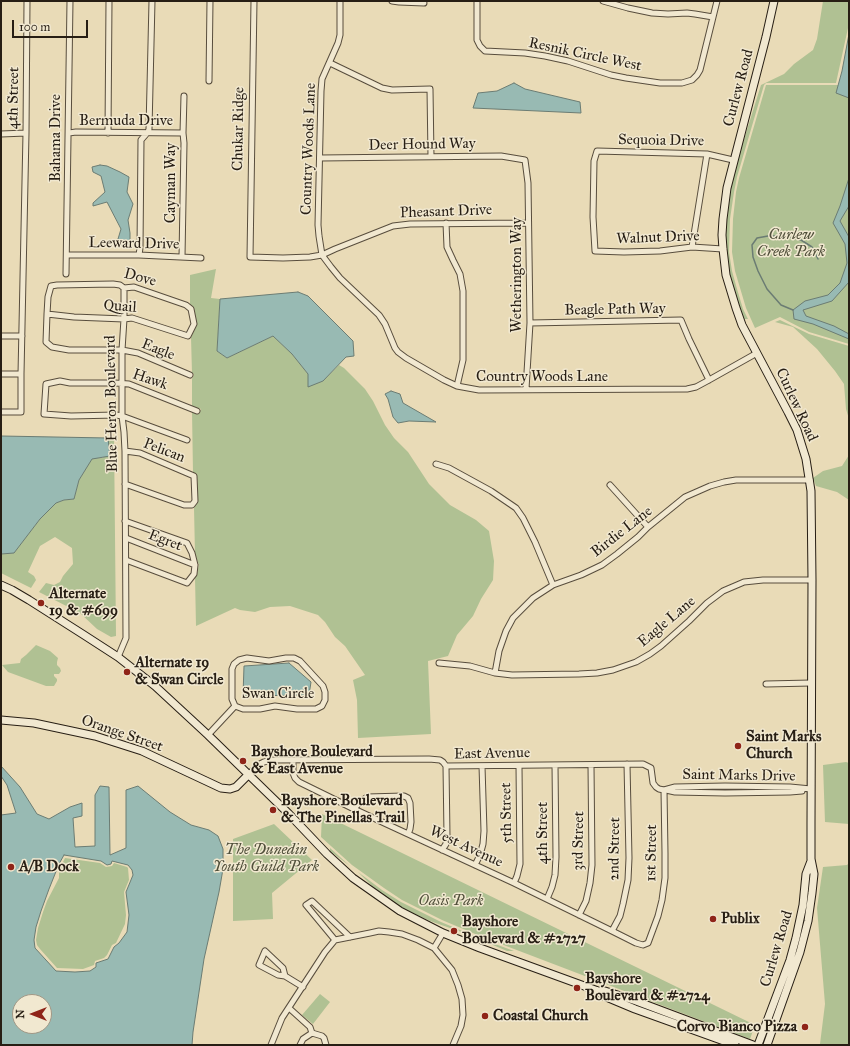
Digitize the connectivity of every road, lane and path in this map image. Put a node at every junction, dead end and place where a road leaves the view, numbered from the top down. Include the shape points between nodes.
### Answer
1 (27, 1) edge
2 (70, 1) edge
3 (108, 1) edge
4 (152, 1) edge
5 (210, 1) edge
6 (254, 1) edge
7 (340, 1) edge
8 (392, 1) edge
9 (477, 1) edge
10 (603, 1) edge
11 (717, 1) edge
12 (774, 1) edge
13 (424, 3) dead end
14 (713, 18) junction
15 (330, 64) junction
16 (209, 81) dead end
17 (184, 96) dead end
18 (148, 132) junction
19 (26, 133) junction
20 (69, 133) junction
21 (108, 133) junction
22 (183, 133) junction
23 (1, 134) edge
24 (707, 154) junction
25 (431, 157) junction
26 (320, 158) junction
27 (525, 160) joint
28 (733, 160) junction
29 (528, 223) junction
30 (446, 224) junction
31 (692, 247) junction
32 (723, 248) junction
33 (595, 251) joint
34 (67, 255) junction
35 (139, 255) junction
36 (322, 255) junction
37 (182, 257) junction
38 (250, 257) joint
39 (201, 258) dead end
40 (66, 274) dead end
41 (124, 288) junction
42 (47, 314) junction
43 (124, 319) junction
44 (530, 324) junction
45 (1, 336) edge
46 (22, 336) junction
47 (188, 336) joint
48 (122, 350) junction
49 (757, 353) junction
50 (1, 374) edge
51 (21, 374) junction
52 (190, 375) dead end
53 (709, 380) junction
54 (121, 383) junction
55 (457, 386) junction
56 (526, 390) junction
57 (197, 410) dead end
58 (1, 412) edge
59 (122, 416) junction
60 (187, 440) dead end
61 (125, 451) junction
62 (436, 464) dead end
63 (810, 480) junction
64 (125, 484) junction
65 (610, 484) dead end
66 (125, 521) junction
67 (648, 527) junction
68 (126, 538) junction
69 (126, 560) junction
70 (195, 565) junction
71 (812, 580) junction
72 (1, 585) edge
73 (553, 585) junction
74 (118, 658) junction
75 (439, 663) dead end
76 (495, 673) junction
77 (812, 683) junction
78 (766, 684) dead end
79 (235, 706) junction
80 (1, 720) edge
81 (208, 735) junction
82 (293, 760) junction
83 (627, 764) junction
84 (555, 765) junction
85 (591, 765) junction
86 (446, 766) junction
87 (482, 766) junction
88 (519, 766) junction
89 (248, 775) junction
90 (811, 789) junction
91 (664, 790) junction
92 (354, 809) junction
93 (408, 834) junction
94 (442, 850) junction
95 (811, 859) junction
96 (475, 865) junction
97 (514, 883) junction
98 (547, 899) junction
99 (579, 915) junction
100 (612, 931) junction
101 (443, 933) junction
102 (350, 937) junction
103 (796, 938) junction
104 (335, 940) junction
105 (643, 945) joint
106 (434, 948) junction
107 (285, 976) junction
108 (303, 987) junction
109 (598, 991) junction
110 (290, 1008) junction
111 (312, 1033) junction
112 (271, 1045) edge
113 (300, 1045) edge
114 (326, 1045) edge
115 (454, 1045) edge
116 (735, 1045) edge
117 (753, 1045) edge
118 (758, 1045) edge
119 (766, 1045) edge

1 - 19 street, 4th Street
2 - 20 street, Bahama Drive
3 - 21 street
4 - 18 street
5 - 16 street
6 - 38 street, Chukar Ridge
7 - 15 street, Country Woods Lane via 340,35
8 - 13 street
9 - 14 street, Resnik Circle West via 477,40 485,51 544,56 611,75 660,83 682,83 692,80 700,70
10 - 14 street via 647,13 687,13
11 - 14 street
12 - 28 main road, Curlew Road
15 - 25 street via 382,88 430,89
15 - 26 street, Country Woods Lane via 322,80
17 - 22 street, Cayman Way
18 - 21 street, Bermuda Drive
18 - 22 street, Bermuda Drive
18 - 35 street via 142,140
19 - 23 street
19 - 46 street, 4th Street
20 - 21 street, Bermuda Drive
20 - 34 street, Bahama Drive
22 - 37 street, Cayman Way
24 - 28 street, Sequoia Drive
24 - 31 street
24 - 33 street, Sequoia Drive via 597,151 594,160
25 - 26 street, Deer Hound Way
25 - 27 street, Deer Hound Way via 502,156
26 - 36 street, Country Woods Lane via 318,225
27 - 29 street, Wetherington Way
28 - 32 main road, Curlew Road via 724,204
29 - 30 street, Pheasant Drive
29 - 44 street, Wetherington Way
30 - 36 street, Pheasant Drive via 393,226
30 - 55 street via 447,248 460,274 463,291 463,360
31 - 32 street, Walnut Drive
31 - 33 street, Walnut Drive via 660,251
32 - 49 main road, Curlew Road via 726,275 736,308
34 - 35 street, Leeward Drive
34 - 40 street, Bahama Drive
35 - 37 street, Leeward Drive
36 - 38 street, Pheasant Drive
36 - 55 street, Country Woods Lane via 340,278 379,315 398,352
37 - 39 street, Leeward Drive
41 - 42 street, Dove via 113,284 51,286
41 - 43 street, Blue Heron Boulevard
41 - 47 street, Dove via 134,287 186,305 191,309 194,324
42 - 43 street, Quail
42 - 48 street, Eagle via 46,342 52,347 69,350
43 - 47 street, Quail via 132,318
43 - 48 street, Blue Heron Boulevard
44 - 53 street, Beagle Path Way via 681,320
44 - 56 street, Wetherington Way
45 - 46 street
46 - 51 street, 4th Street
48 - 52 street, Eagle via 138,353
48 - 54 street, Blue Heron Boulevard
49 - 53 street, Country Woods Lane
49 - 63 main road, Curlew Road via 797,430
50 - 51 street
51 - 58 street, 4th Street via 21,412
53 - 56 street, Country Woods Lane via 687,389
54 - 57 street, Hawk
54 - 59 street, Blue Heron Boulevard
54 - 59 street, Hawk via 60,381 46,384 44,414
55 - 56 street, Country Woods Lane via 479,390
59 - 60 street
59 - 61 street, Blue Heron Boulevard
61 - 64 street, Blue Heron Boulevard
61 - 64 street, Pelican via 140,453 194,476 195,501 192,505 184,505
62 - 73 street via 449,468 492,491 516,508 535,542
63 - 67 street, Birdie Lane via 736,480 710,486 685,497
63 - 71 main road, Curlew Road
64 - 66 street, Blue Heron Boulevard
65 - 67 street
66 - 68 street, Blue Heron Boulevard
66 - 70 street via 187,543
67 - 73 street, Birdie Lane via 602,564
68 - 69 street, Blue Heron Boulevard
68 - 70 street, Egret
69 - 70 street via 187,583 194,574
69 - 74 street, Blue Heron Boulevard via 126,638
71 - 76 street, Eagle Lane via 744,582 722,591 657,649 635,662 613,670 579,674
71 - 77 main road, Curlew Road
72 - 74 main road via 29,600
73 - 76 street, Birdie Lane via 532,598 513,618 499,651
74 - 81 main road via 155,686
75 - 76 street, Eagle Lane via 470,666
77 - 78 street
77 - 90 main road, Curlew Road
79 - 79 street, Swan Circle via 243,709 275,706 316,709 322,706 325,692 323,686 300,661 294,658 268,661 247,658 238,660 232,670 232,699
79 - 81 street, Swan Circle
80 - 89 main road, Orange Street via 34,723 95,736 142,751 221,788 236,787
81 - 89 main road
82 - 86 street, East Avenue via 429,759 440,760
82 - 89 street, East Avenue via 270,760 258,764
82 - 92 street, West Avenue via 295,778
83 - 85 street, East Avenue
83 - 91 street, East Avenue via 643,764 651,768 653,783
83 - 100 street, 2nd Street via 628,880 620,916
84 - 85 street, East Avenue
84 - 88 street, East Avenue
84 - 98 street, 4th Street via 556,857 552,887
85 - 99 street, 3rd Street via 592,866 586,901
86 - 87 street, East Avenue
86 - 94 street via 447,836
87 - 88 street, East Avenue
87 - 96 street via 484,831 483,844
88 - 97 street, 5th Street via 520,864
89 - 101 main road via 353,878 400,911
90 - 91 street, Saint Marks Drive via 718,786 675,787
90 - 95 main road, Curlew Road
91 - 105 street, 1st Street via 665,853 662,900 652,934
92 - 93 street, West Avenue
92 - 93 street via 367,797 404,796 410,803 411,822
93 - 94 street, West Avenue
94 - 96 street, West Avenue
95 - 103 main road, Curlew Road via 806,874
95 - 119 main road, Curlew Road via 814,874 805,933
96 - 97 street, West Avenue
97 - 98 street, West Avenue
98 - 99 street, West Avenue
99 - 100 street, West Avenue
100 - 105 street, West Avenue
101 - 106 street
101 - 109 main road
102 - 104 street
102 - 104 street via 312,901 306,905
102 - 106 street via 379,931 389,932 402,934
103 - 118 main road, Curlew Road
103 - 119 main road via 793,961 766,1035
104 - 108 street
106 - 115 street via 452,970 462,999 463,1015
107 - 107 street via 259,965 265,951 283,968
107 - 108 street
108 - 110 street
109 - 116 main road via 635,1009
109 - 117 main road via 606,991 636,1001
110 - 111 street via 310,1027
110 - 112 street via 282,1018
111 - 113 street via 303,1039
111 - 114 street via 322,1036

